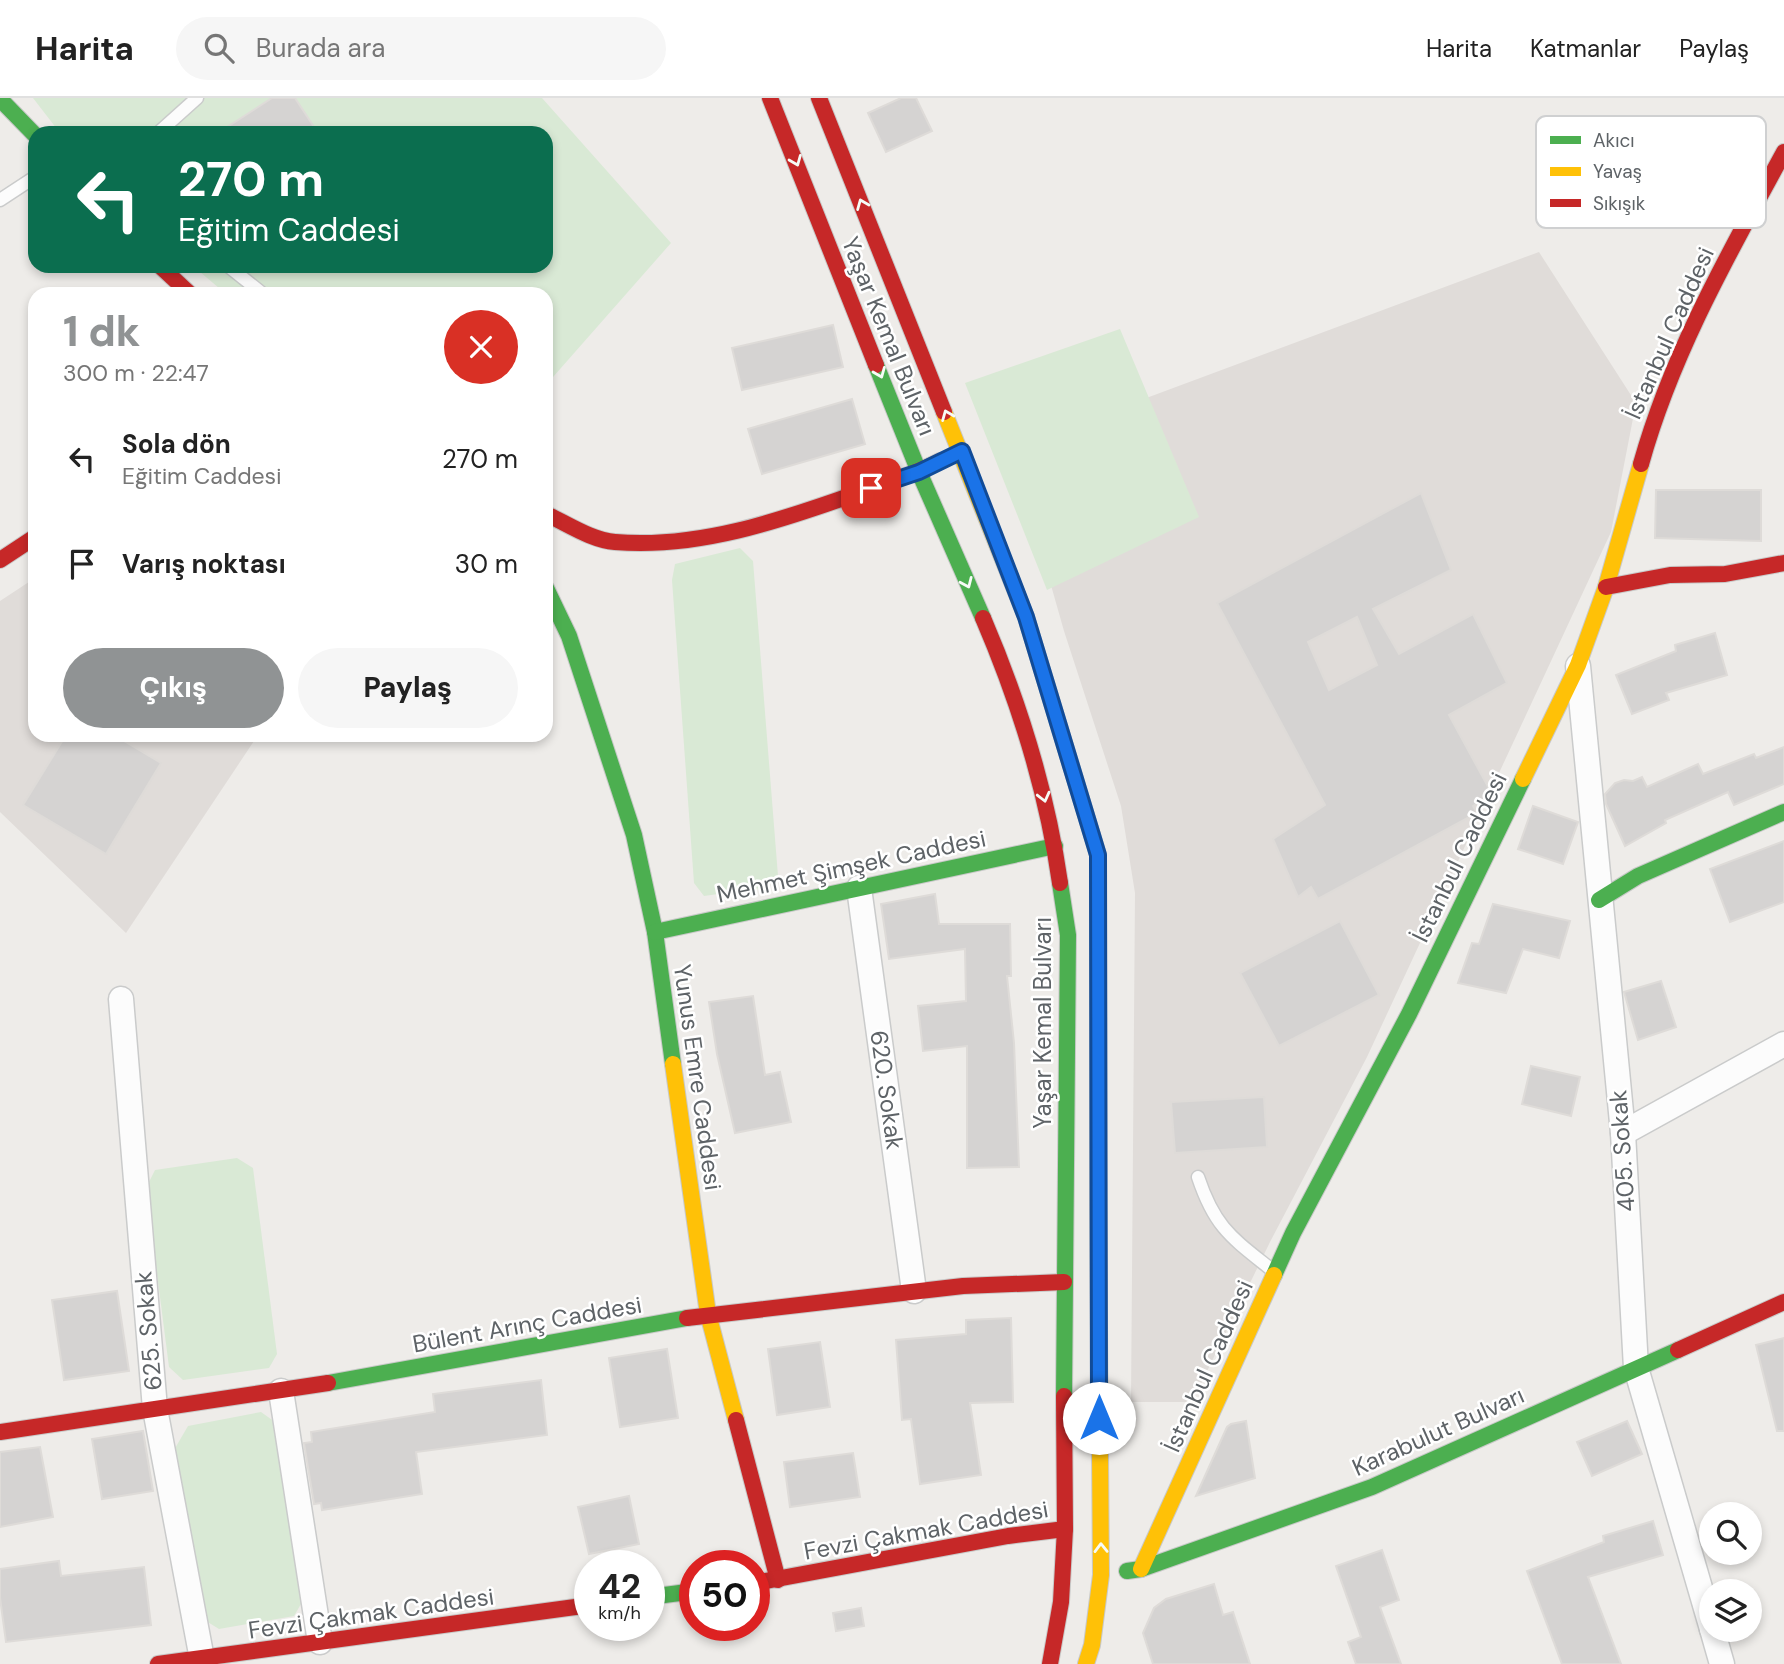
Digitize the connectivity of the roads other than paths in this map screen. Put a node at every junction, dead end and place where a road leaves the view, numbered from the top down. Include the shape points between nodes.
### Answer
1 (197, 98) edge
2 (770, 98) edge
3 (819, 98) edge
4 (0, 99) edge
5 (166, 126) edge
6 (28, 128) edge
7 (1784, 152) edge
8 (28, 182) edge
9 (1766, 185) edge
10 (0, 200) edge
11 (1743, 228) edge
12 (168, 273) edge
13 (237, 273) edge
14 (182, 287) edge
15 (254, 287) edge
16 (962, 451) junction
17 (919, 472) junction
18 (553, 517) edge
19 (28, 542) edge
20 (0, 560) edge
21 (1784, 563) edge
22 (1606, 587) junction
23 (553, 603) edge
24 (1578, 665) junction
25 (1784, 812) edge
26 (1055, 846) junction
27 (859, 888) junction
28 (1599, 900) junction
29 (655, 932) junction
30 (121, 999) dead end
31 (1784, 1044) edge
32 (1623, 1133) junction
33 (1198, 1177) dead end
34 (1275, 1273) junction
35 (1064, 1282) junction
36 (914, 1292) junction
37 (1784, 1302) edge
38 (708, 1314) junction
39 (1636, 1368) junction
40 (281, 1391) junction
41 (155, 1409) junction
42 (0, 1432) edge
43 (1065, 1529) junction
44 (1141, 1569) junction
45 (1101, 1575) junction
46 (778, 1580) junction
47 (770, 1581) edge
48 (1699, 1584) edge
49 (574, 1607) edge
50 (320, 1642) junction
51 (1716, 1642) edge
52 (202, 1659) junction
53 (158, 1664) edge
54 (1050, 1664) edge
55 (1086, 1664) edge
56 (1722, 1664) edge

1 - 5 lane
2 -> 17 street, Yaşar Kemal Bulvarı
16 -> 3 street, Yaşar Kemal Bulvarı
4 - 6 street
7 - 9 street, İstanbul Caddesi
8 - 10 lane
11 - 22 street, İstanbul Caddesi via 1704,300 1654,416
12 - 14 street
13 - 15 lane
16 - 17 street
45 -> 16 street, Yaşar Kemal Bulvarı via 1098,855 1026,617
17 - 18 street via 752,529 680,541 612,542
17 -> 26 street, Yaşar Kemal Bulvarı via 1006,672
19 - 20 street
21 - 22 street
22 - 24 street, İstanbul Caddesi
23 - 29 street, Yunus Emre Caddesi via 569,636 634,835
24 - 28 street, 405. Sokak
24 - 34 street, İstanbul Caddesi via 1409,1014
25 - 28 street via 1638,876
26 - 27 street, Mehmet Şimşek Caddesi
26 - 35 street, Yaşar Kemal Bulvarı via 1068,935
27 - 29 street, Mehmet Şimşek Caddesi
27 - 36 street, 620. Sokak
28 - 32 street, 405. Sokak
29 - 38 street, Yunus Emre Caddesi
30 - 41 street, 625. Sokak
31 - 32 street
32 - 39 street, 405. Sokak
33 - 34 lane via 1208,1206 1228,1236
34 - 44 street, İstanbul Caddesi
35 - 36 street, Bülent Arınç Caddesi
35 - 43 street, Yaşar Kemal Bulvarı
36 - 38 street, Bülent Arınç Caddesi
37 - 39 street, Karabulut Bulvarı
38 - 40 street, Bülent Arınç Caddesi
38 - 46 street, Yunus Emre Caddesi
39 - 44 street, Karabulut Bulvarı via 1372,1487
39 - 48 street, 405. Sokak
40 - 41 street, Bülent Arınç Caddesi
40 - 50 street
41 - 42 street, Bülent Arınç Caddesi
41 - 52 street, 625. Sokak
43 - 46 street, Fevzi Çakmak Caddesi
43 - 54 street, Yaşar Kemal Bulvarı via 1061,1602
44 - 45 street, Karabulut Bulvarı
45 - 55 street, Yaşar Kemal Bulvarı
46 - 47 street, Fevzi Çakmak Caddesi
49 - 50 street, Fevzi Çakmak Caddesi
50 - 52 street, Fevzi Çakmak Caddesi
51 - 56 street, 405. Sokak
52 - 53 street, Fevzi Çakmak Caddesi

